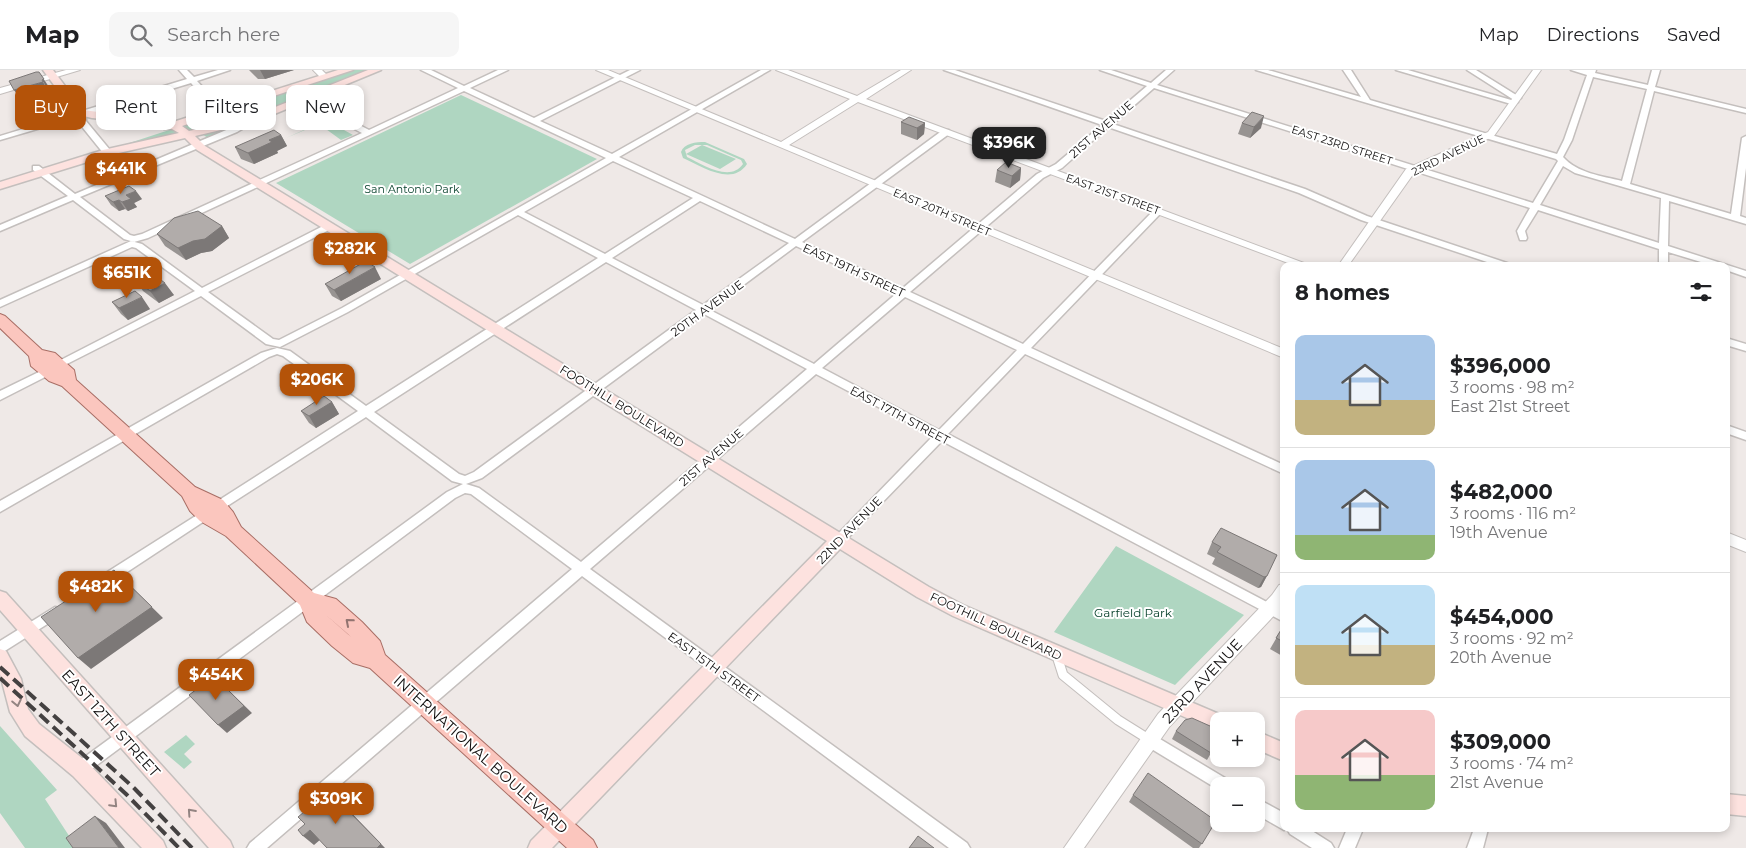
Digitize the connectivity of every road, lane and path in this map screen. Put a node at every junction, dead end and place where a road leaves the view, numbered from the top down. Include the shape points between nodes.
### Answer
1 (76, 70) edge
2 (183, 70) edge
3 (226, 70) edge
4 (317, 70) edge
5 (348, 70) edge
6 (376, 70) edge
7 (425, 70) edge
8 (504, 70) edge
9 (600, 70) edge
10 (636, 70) edge
11 (766, 70) edge
12 (780, 70) edge
13 (907, 70) edge
14 (948, 70) edge
15 (1104, 70) edge
16 (1170, 70) edge
17 (1260, 70) edge
18 (1347, 70) edge
19 (1400, 70) edge
20 (1470, 70) edge
21 (1536, 70) edge
22 (1575, 70) edge
23 (1656, 70) edge
24 (1592, 72) edge
25 (51, 73) edge
26 (325, 77) junction
27 (620, 78) junction
28 (192, 80) junction
29 (310, 82) junction
30 (59, 85) edge
31 (197, 85) edge
32 (307, 85) edge
33 (330, 85) edge
34 (341, 85) edge
35 (1152, 85) junction
36 (464, 88) junction
37 (1652, 88) junction
38 (0, 91) edge
39 (276, 93) edge
40 (858, 99) junction
41 (1516, 100) junction
42 (1368, 102) junction
43 (696, 110) junction
44 (86, 112) edge
45 (1746, 112) edge
46 (534, 121) junction
47 (1107, 124) junction
48 (86, 126) edge
49 (176, 128) edge
50 (26, 130) edge
51 (162, 130) edge
52 (205, 130) edge
53 (230, 130) edge
54 (363, 130) edge
55 (946, 132) junction
56 (369, 133) junction
57 (186, 134) junction
58 (1485, 136) junction
59 (0, 138) edge
60 (1746, 138) edge
61 (198, 145) junction
62 (782, 145) junction
63 (105, 150) junction
64 (612, 158) junction
65 (1561, 159) junction
66 (1416, 169) junction
67 (38, 171) junction
68 (1050, 171) junction
69 (0, 180) edge
70 (258, 183) junction
71 (876, 185) junction
72 (1626, 185) junction
73 (0, 186) edge
74 (72, 197) junction
75 (699, 198) junction
76 (1666, 198) junction
77 (1535, 206) junction
78 (1158, 211) junction
79 (518, 212) junction
80 (1734, 218) junction
81 (1375, 221) junction
82 (1746, 222) edge
83 (328, 227) junction
84 (0, 228) edge
85 (979, 228) junction
86 (1523, 238) dead end
87 (133, 242) junction
88 (796, 243) junction
89 (1662, 247) junction
90 (605, 258) junction
91 (1295, 262) edge
92 (1346, 262) edge
93 (1495, 262) edge
94 (1663, 262) edge
95 (1708, 262) edge
96 (1730, 269) edge
97 (1746, 274) edge
98 (407, 275) junction
99 (1095, 276) junction
100 (202, 292) junction
101 (903, 293) junction
102 (0, 304) edge
103 (703, 311) junction
104 (0, 319) edge
105 (494, 329) junction
106 (1730, 342) edge
107 (278, 348) junction
108 (1746, 348) edge
109 (1023, 349) junction
110 (1280, 352) edge
111 (53, 368) junction
112 (813, 369) junction
113 (594, 390) junction
114 (0, 396) edge
115 (366, 412) junction
116 (1730, 430) edge
117 (126, 435) junction
118 (939, 436) junction
119 (1746, 436) edge
120 (708, 459) junction
121 (1280, 468) edge
122 (465, 484) junction
123 (0, 507) edge
124 (211, 511) junction
125 (838, 540) junction
126 (1730, 540) edge
127 (1746, 546) edge
128 (580, 569) junction
129 (98, 585) edge
130 (0, 598) edge
131 (308, 600) junction
132 (67, 604) edge
133 (1277, 613) edge
134 (28, 629) junction
135 (0, 648) edge
136 (1056, 653) junction
137 (0, 657) edge
138 (714, 667) junction
139 (423, 703) junction
140 (1176, 706) junction
141 (1210, 719) edge
142 (124, 737) junction
143 (1150, 740) junction
144 (1265, 744) edge
145 (1280, 750) edge
146 (80, 768) junction
147 (1210, 777) edge
148 (1730, 804) edge
149 (1746, 806) edge
150 (1265, 810) edge
151 (1280, 820) edge
152 (560, 825) junction
153 (1300, 832) edge
154 (1355, 832) edge
155 (1481, 832) edge
156 (156, 848) edge
157 (223, 848) edge
158 (255, 848) edge
159 (538, 848) edge
160 (585, 848) edge
161 (962, 848) edge
162 (1073, 848) edge
163 (1326, 848) edge
164 (1348, 848) edge
165 (1475, 848) edge

1 - 25 street
2 - 28 street
3 - 28 street
4 - 26 street
5 - 26 main road
6 - 34 main road
7 - 36 street, EAST 19TH STREET
8 - 36 street
9 - 27 street, EAST 20TH STREET
10 - 27 street
11 - 43 street
12 - 40 street, EAST 21ST STREET
13 - 40 street
14 - 47 street
15 - 35 street, EAST 23RD STREET
16 - 35 street, 21ST AVENUE
17 - 42 street
18 - 42 street
19 - 41 street
20 - 41 street
21 - 41 street, 23RD AVENUE
22 - 24 street
23 - 37 street
24 - 37 street
24 - 65 street
25 - 30 main road
25 - 38 street
26 - 29 main road
26 - 33 main road
27 - 43 street, EAST 20TH STREET
27 - 46 street
28 - 31 street
28 - 44 street
29 - 32 main road
29 - 39 main road
35 - 47 street, 21ST AVENUE
35 - 66 street, EAST 23RD STREET
36 - 46 street, EAST 19TH STREET
36 - 56 street
37 - 45 street
37 - 72 street
40 - 55 street, EAST 21ST STREET
40 - 62 street
41 - 58 street, 23RD AVENUE via 1492,132
42 - 58 street
43 - 62 street, EAST 20TH STREET
43 - 64 street
46 - 64 street, EAST 19TH STREET
47 - 68 street, 21ST AVENUE
47 - 81 street
48 - 63 street
49 - 57 main road, FOOTHILL BOULEVARD
50 - 59 street
51 - 63 main road
52 - 57 main road
53 - 61 street
54 - 56 street
55 - 68 street, EAST 21ST STREET
55 - 71 street, 20TH AVENUE
56 - 70 street
57 - 61 main road, FOOTHILL BOULEVARD
57 - 63 main road
58 - 65 street
58 - 66 street, 23RD AVENUE
60 - 80 street
61 - 70 main road, FOOTHILL BOULEVARD
61 - 74 street
62 - 71 street, EAST 20TH STREET
63 - 67 main road
64 - 75 street, EAST 19TH STREET
64 - 79 street
65 - 72 street via 1578,171
65 - 77 street
66 - 77 street, EAST 23RD STREET
66 - 81 street, 23RD AVENUE via 1408,173
67 - 69 main road
67 - 73 main road
67 - 74 street, EAST 15TH STREET
68 - 78 street, EAST 21ST STREET
68 - 85 street, 21ST AVENUE
70 - 83 main road, FOOTHILL BOULEVARD
70 - 87 street
71 - 85 street, EAST 20TH STREET
71 - 88 street, 20TH AVENUE
72 - 76 street
74 - 84 street
74 - 87 street, EAST 15TH STREET
75 - 88 street, EAST 19TH STREET
75 - 90 street
76 - 80 street
76 - 89 street
77 - 86 street via 1521,231
77 - 89 street, EAST 23RD STREET
78 - 91 street, EAST 21ST STREET
78 - 99 street, 22ND AVENUE
79 - 90 street, EAST 17TH STREET
79 - 98 street
80 - 82 street
81 - 92 street, 23RD AVENUE
81 - 93 street
83 - 98 main road, FOOTHILL BOULEVARD
83 - 100 street
85 - 99 street, EAST 20TH STREET
85 - 101 street, 21ST AVENUE
87 - 100 street, EAST 15TH STREET
87 - 102 street
88 - 101 street, EAST 19TH STREET
88 - 103 street, 20TH AVENUE
89 - 94 street
89 - 95 street, EAST 23RD STREET
90 - 103 street, EAST 17TH STREET
90 - 105 street
96 - 97 street, EAST 23RD STREET
98 - 105 main road, FOOTHILL BOULEVARD
98 - 107 street
99 - 109 street, 22ND AVENUE
99 - 110 street, EAST 20TH STREET
100 - 107 street, EAST 15TH STREET
100 - 111 street
101 - 109 street, EAST 19TH STREET
101 - 112 street, 21ST AVENUE
103 - 112 street, EAST 17TH STREET
103 - 113 street, 20TH AVENUE
104 - 111 main road via 37,354 38,362
105 - 113 main road, FOOTHILL BOULEVARD
105 - 115 street
106 - 108 street
107 - 115 street, EAST 15TH STREET
107 - 117 street
109 - 118 street, 22ND AVENUE
109 - 121 street, EAST 19TH STREET
111 - 114 street
111 - 117 main road, INTERNATIONAL BOULEVARD via 57,380 68,382
112 - 118 street, EAST 17TH STREET
112 - 120 street, 21ST AVENUE
113 - 120 main road, FOOTHILL BOULEVARD
113 - 122 street, 20TH AVENUE
115 - 122 street, EAST 15TH STREET
115 - 124 street
116 - 119 street
117 - 123 street
117 - 124 main road, INTERNATIONAL BOULEVARD via 189,492 193,504
118 - 125 street, 22ND AVENUE
118 - 133 street, EAST 17TH STREET
120 - 125 main road, FOOTHILL BOULEVARD
120 - 128 street, 21ST AVENUE
122 - 128 street, EAST 15TH STREET
122 - 131 street, 20TH AVENUE
124 - 129 street
124 - 131 main road, INTERNATIONAL BOULEVARD via 217,526 233,530
125 - 136 main road, FOOTHILL BOULEVARD via 948,606
125 - 138 main road, 22ND AVENUE
126 - 127 street
128 - 138 street, EAST 15TH STREET
128 - 139 street, 21ST AVENUE
130 - 134 main road, EAST 12TH STREET
131 - 139 main road, INTERNATIONAL BOULEVARD via 314,616 339,640 360,657 376,660
131 - 142 street, 20TH AVENUE
132 - 134 street
133 - 140 street, 23RD AVENUE
134 - 135 street
134 - 142 main road, EAST 12TH STREET
136 - 140 main road, FOOTHILL BOULEVARD
136 - 143 street via 1064,674 1118,720
137 -> 146 main road via 12,679 19,712 32,730
138 - 152 main road, 22ND AVENUE
138 - 161 street, EAST 15TH STREET
139 - 152 main road, INTERNATIONAL BOULEVARD
139 - 158 street, 21ST AVENUE
140 - 141 main road, FOOTHILL BOULEVARD
140 - 143 street, 23RD AVENUE
142 - 146 street, 20TH AVENUE
157 -> 142 main road, EAST 12TH STREET
143 - 147 street
143 - 162 street, 23RD AVENUE
144 - 145 main road
146 -> 156 main road
148 - 149 main road
150 - 151 street
152 - 159 main road, 22ND AVENUE
152 - 160 main road, INTERNATIONAL BOULEVARD
153 - 163 street
154 - 164 street
155 - 165 street

